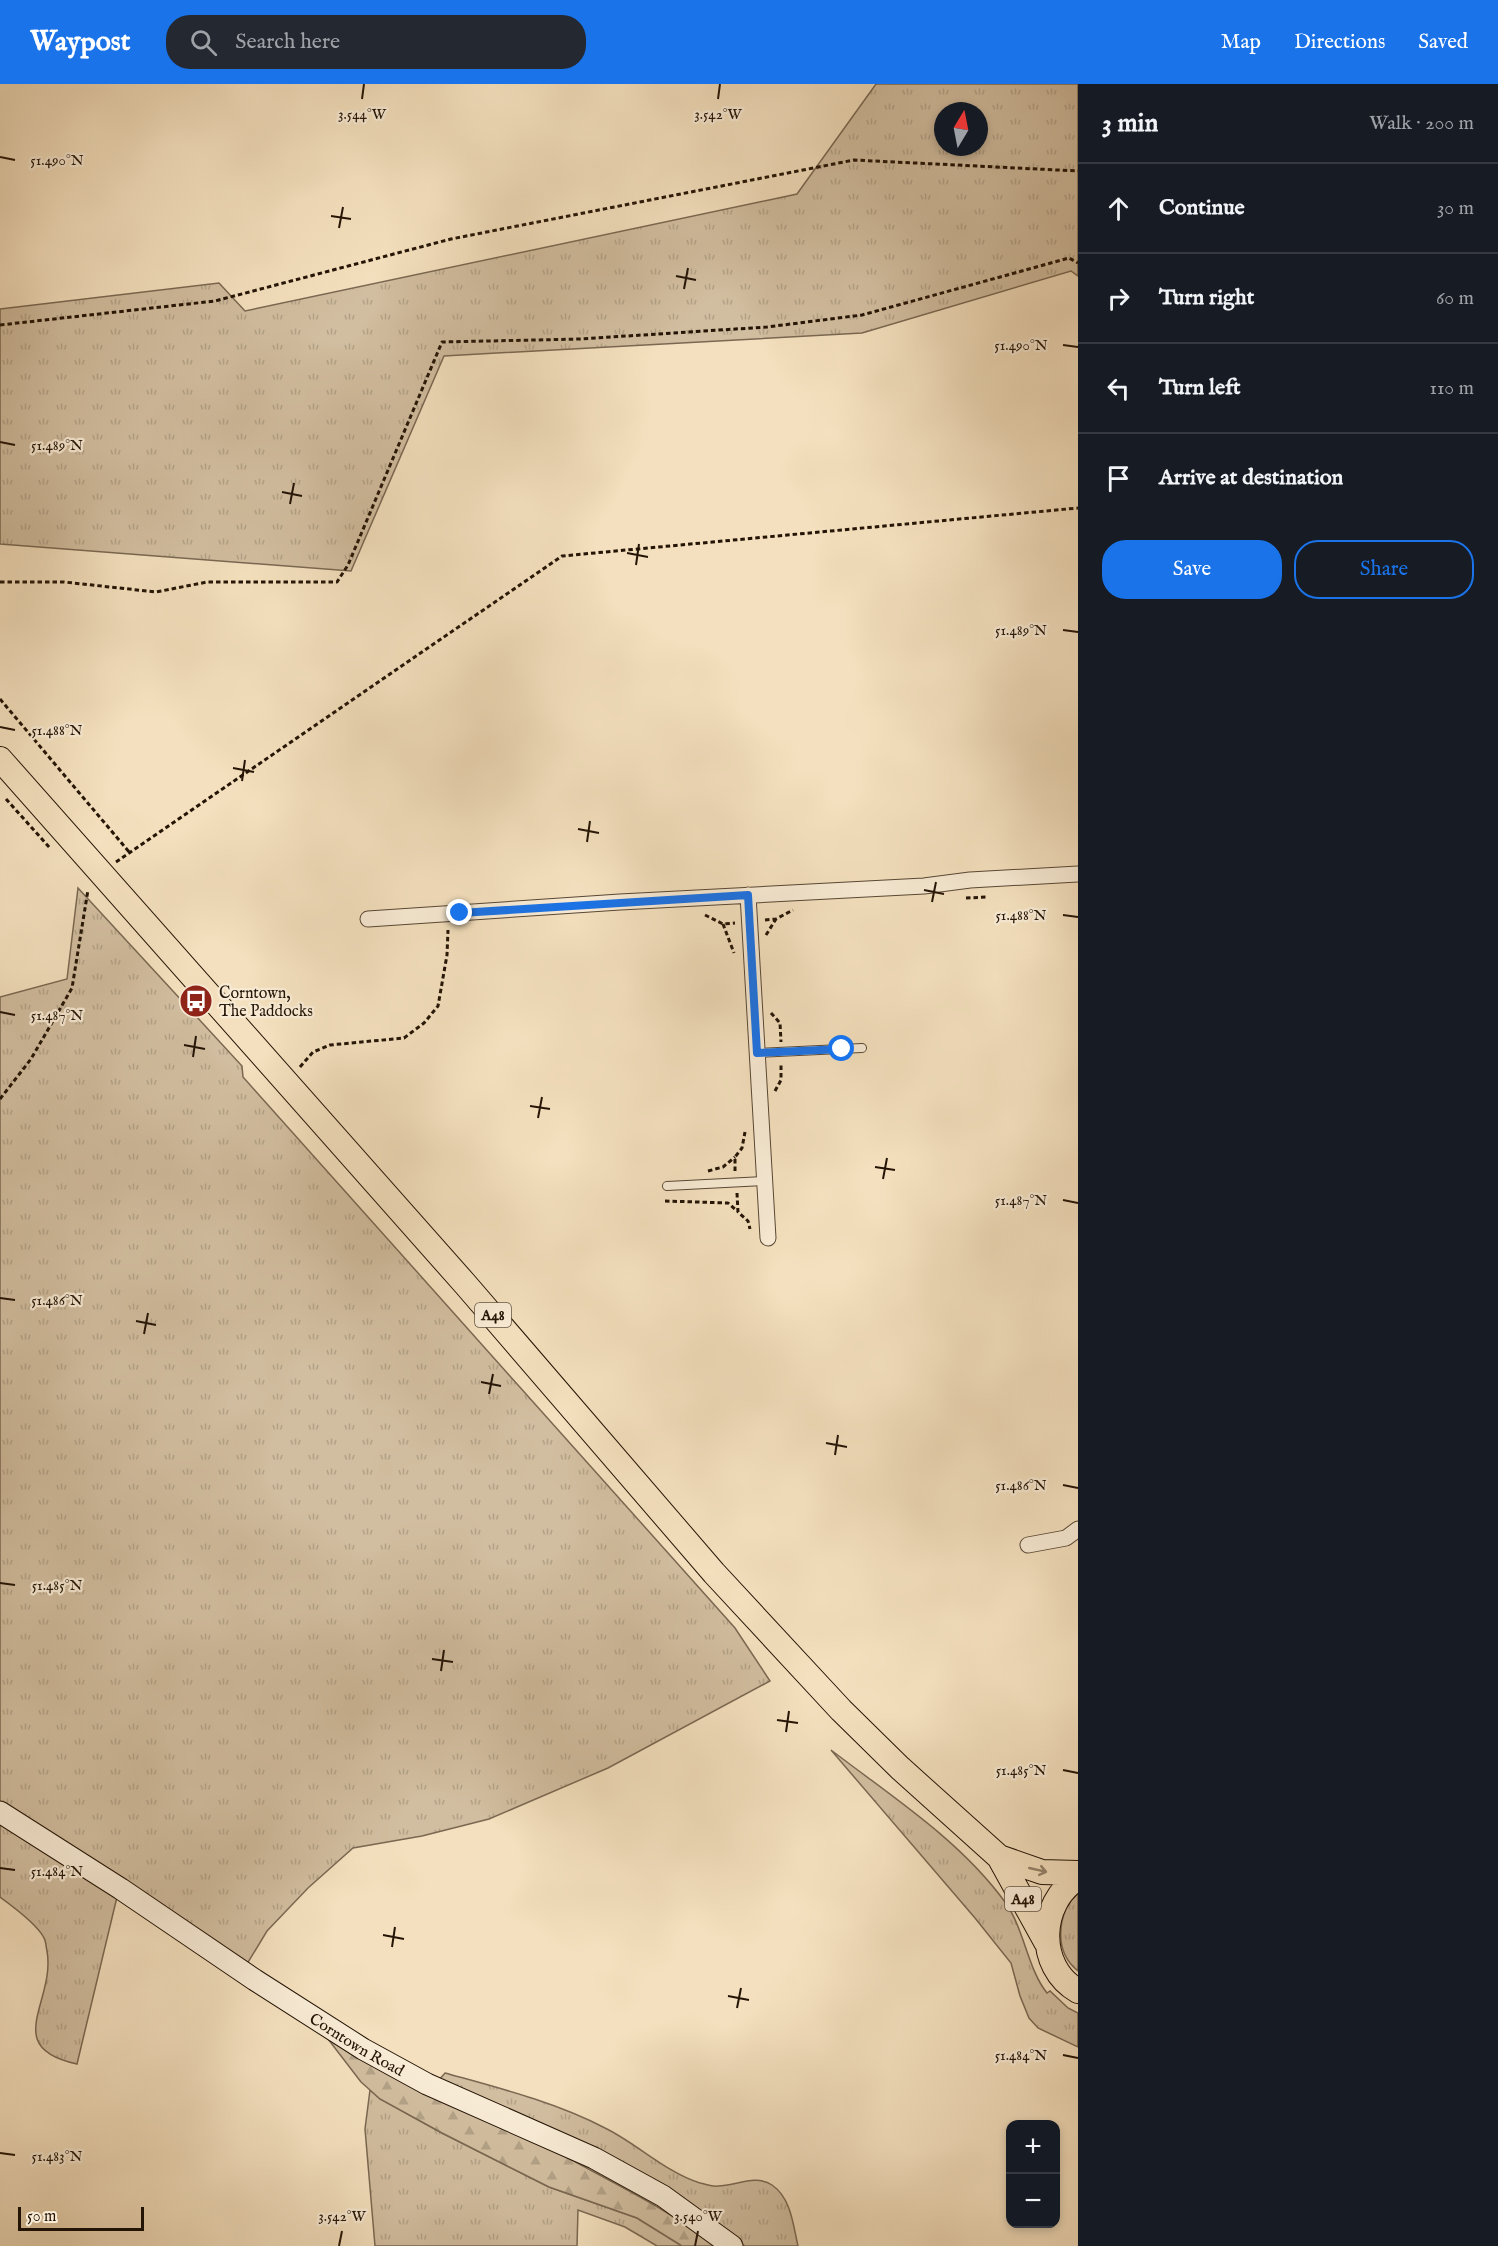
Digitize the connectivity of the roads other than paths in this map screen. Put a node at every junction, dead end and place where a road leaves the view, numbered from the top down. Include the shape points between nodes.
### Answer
1 (0, 759) edge
2 (1078, 874) edge
3 (748, 895) junction
4 (368, 919) dead end
5 (862, 1048) dead end
6 (757, 1053) junction
7 (764, 1181) junction
8 (667, 1186) dead end
9 (768, 1238) dead end
10 (1078, 1529) edge
11 (1028, 1545) dead end
12 (0, 1812) edge
13 (999, 1857) junction
14 (1078, 1873) edge
15 (1078, 1878) edge
16 (1046, 1942) junction
17 (1078, 1991) edge
18 (732, 2246) edge

1 - 13 main road, A48 via 788,1654 900,1768
2 - 3 street
3 - 4 street
3 - 6 street
5 - 6 lane
6 - 7 street
7 - 8 lane
7 - 9 street
10 - 11 street via 1066,1538
12 - 18 main road, Corntown Road via 363,2049 427,2084 594,2158 663,2196
13 -> 14 main road, A48 via 1042,1872
13 - 16 main road, A48
15 - 16 main road, A48 via 1055,1900
16 - 17 main road, A48 via 1061,1977

